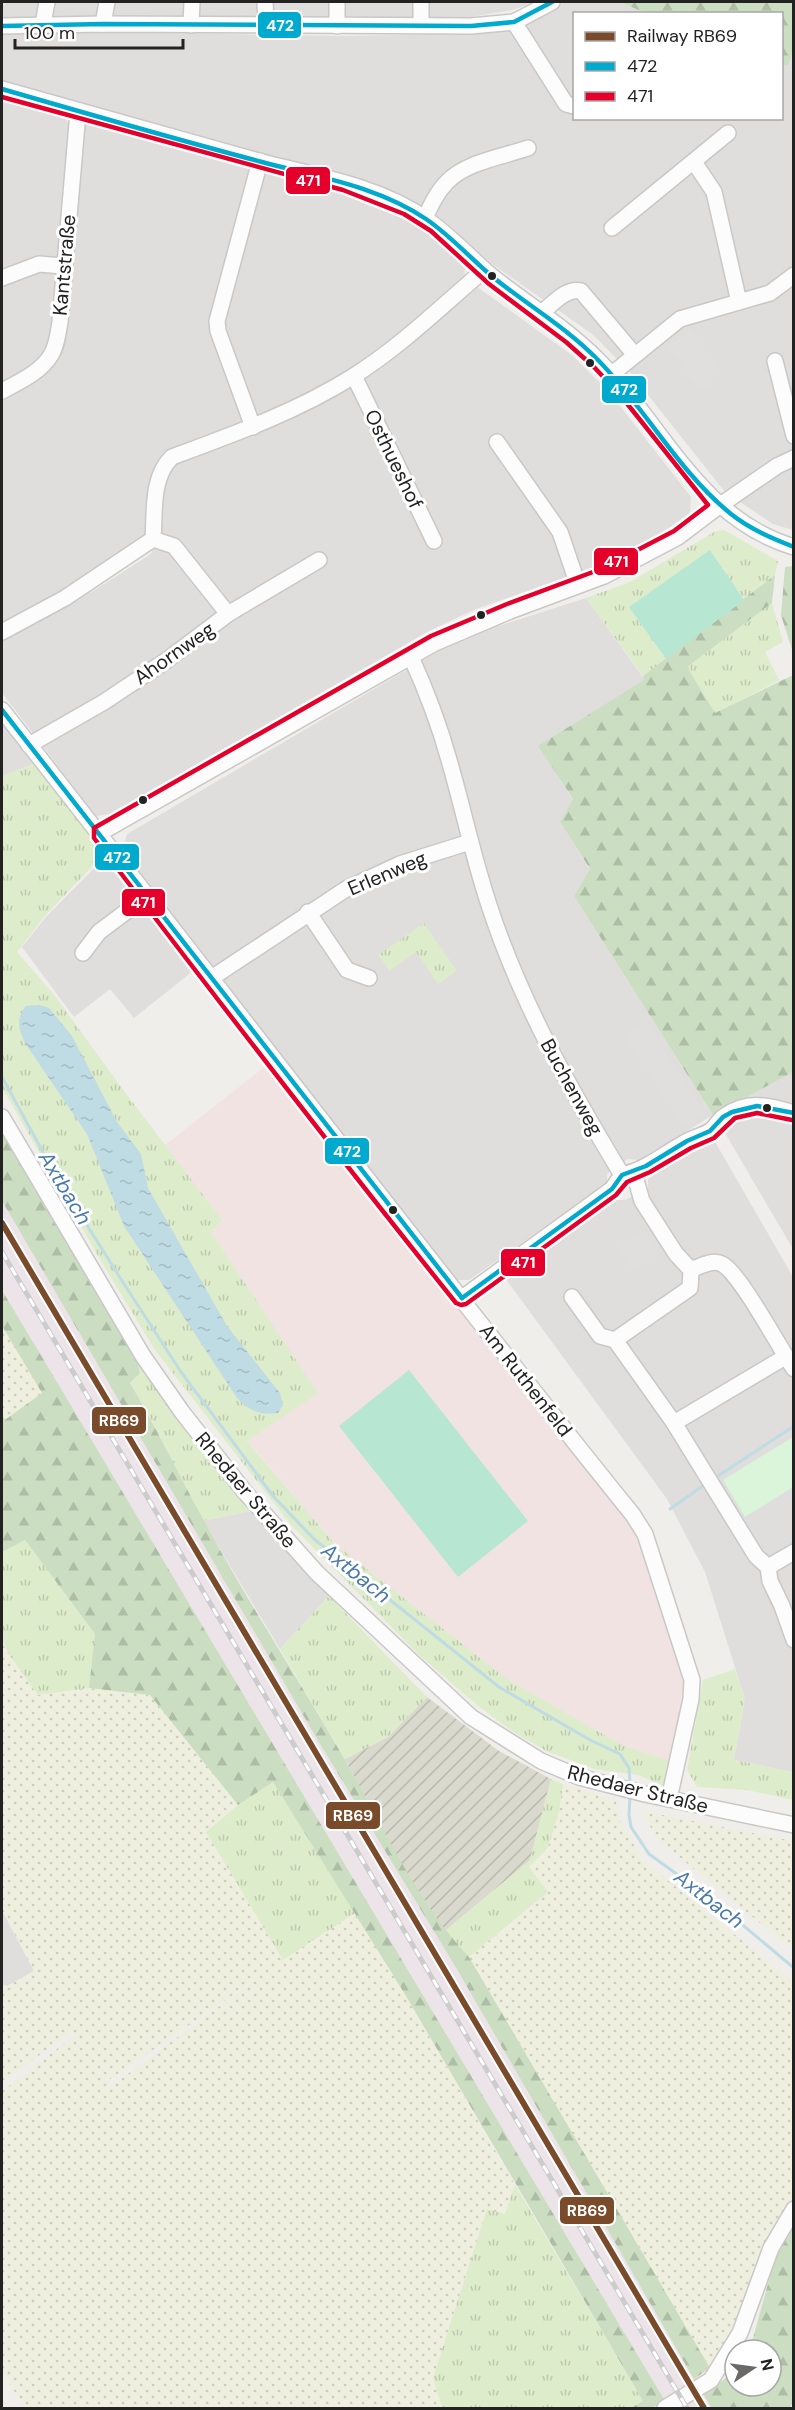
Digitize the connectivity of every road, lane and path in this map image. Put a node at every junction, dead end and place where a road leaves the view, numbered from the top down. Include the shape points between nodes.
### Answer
1 (47, 2) edge
2 (107, 2) edge
3 (192, 2) edge
4 (265, 2) edge
5 (337, 2) edge
6 (421, 2) edge
7 (549, 2) edge
8 (514, 22) junction
9 (43, 24) junction
10 (103, 24) junction
11 (191, 24) junction
12 (421, 24) junction
13 (2, 26) edge
14 (266, 26) junction
15 (337, 26) junction
16 (2, 89) edge
17 (573, 106) edge
18 (78, 112) junction
19 (728, 134) dead end
20 (528, 148) dead end
21 (260, 161) junction
22 (693, 162) junction
23 (424, 218) junction
24 (612, 228) dead end
25 (63, 266) junction
26 (484, 270) junction
27 (794, 275) edge
28 (2, 278) edge
29 (739, 302) junction
30 (540, 314) junction
31 (635, 355) junction
32 (775, 360) dead end
33 (612, 374) junction
34 (354, 376) junction
35 (2, 391) edge
36 (253, 427) junction
37 (794, 436) edge
38 (497, 442) dead end
39 (794, 458) edge
40 (719, 506) junction
41 (153, 539) junction
42 (434, 541) dead end
43 (794, 546) edge
44 (319, 560) dead end
45 (578, 585) junction
46 (228, 614) junction
47 (2, 632) edge
48 (411, 657) junction
49 (2, 710) edge
50 (29, 745) junction
51 (100, 834) junction
52 (470, 842) junction
53 (147, 896) junction
54 (308, 912) junction
55 (83, 953) dead end
56 (369, 978) dead end
57 (210, 979) junction
58 (794, 1113) edge
59 (2, 1117) edge
60 (624, 1178) junction
61 (642, 1201) junction
62 (691, 1269) junction
63 (572, 1297) dead end
64 (462, 1298) junction
65 (615, 1340) junction
66 (789, 1363) edge
67 (674, 1423) junction
68 (794, 1552) edge
69 (768, 1567) junction
70 (794, 1640) edge
71 (669, 1799) junction
72 (794, 1825) edge
73 (794, 2209) edge
74 (666, 2409) edge

1 - 9 street
2 - 10 street
3 - 11 street
4 - 14 street
5 - 15 street
6 - 12 street
7 - 8 street
8 - 12 street via 471,26
8 - 17 street via 566,104
9 - 10 street
9 - 13 street
10 - 11 street
11 - 14 street
12 - 15 street
14 - 15 street
16 - 18 street
18 - 21 street
18 - 25 street, Kantstraße
19 - 22 street
20 - 23 street via 458,173 438,193
21 - 23 street via 386,198
21 - 36 street via 217,321
22 - 24 street
22 - 29 street via 714,192
23 - 26 street
25 - 28 street via 39,264
25 - 35 street, Kantstraße via 60,322 51,355 38,369
26 - 30 street
26 - 34 street via 407,337
27 - 29 street via 770,293
29 - 31 street via 680,319
30 - 31 street via 569,291 581,291
30 - 33 street via 576,340
31 - 33 street
32 - 37 street
33 - 40 street
34 - 36 street
34 - 42 street, Osthueshof
36 - 41 street via 172,457 164,465 157,481
38 - 45 street via 560,532
39 - 40 street
40 - 43 street via 751,529
40 - 45 street via 678,537 604,576
41 - 46 street via 174,546
41 - 47 street via 65,598
44 - 46 street, Ahornweg
45 - 48 street via 464,630
46 - 50 street, Ahornweg via 104,702
48 - 51 street
48 - 52 street, Buchenweg via 449,758
49 - 50 street, Am Ruthenfeld
50 - 51 street, Am Ruthenfeld
51 - 53 street, Am Ruthenfeld
52 - 54 street, Erlenweg via 374,874
52 - 60 street, Buchenweg via 489,906 540,1029 570,1090
53 - 55 street via 99,932
53 - 57 street, Am Ruthenfeld
54 - 56 street via 347,970
54 - 57 street, Erlenweg
57 - 64 street, Am Ruthenfeld
58 - 60 street via 767,1105 747,1105 722,1118 712,1130
59 - 71 street, Rhedaer Straße via 137,1347 175,1403 244,1491 317,1574 471,1717 541,1761 579,1777
60 - 61 street
60 - 61 street
60 - 64 street
61 - 62 street via 676,1254
62 - 65 street via 690,1288
62 - 66 street via 720,1263 729,1269
63 - 65 street via 600,1336
64 - 71 street, Am Ruthenfeld via 645,1534 692,1680 692,1699
65 - 67 street
66 - 67 street
67 - 69 street via 756,1556
68 - 69 street
69 - 70 street
71 - 72 street, Rhedaer Straße
73 - 74 street via 771,2248 740,2333 711,2380

